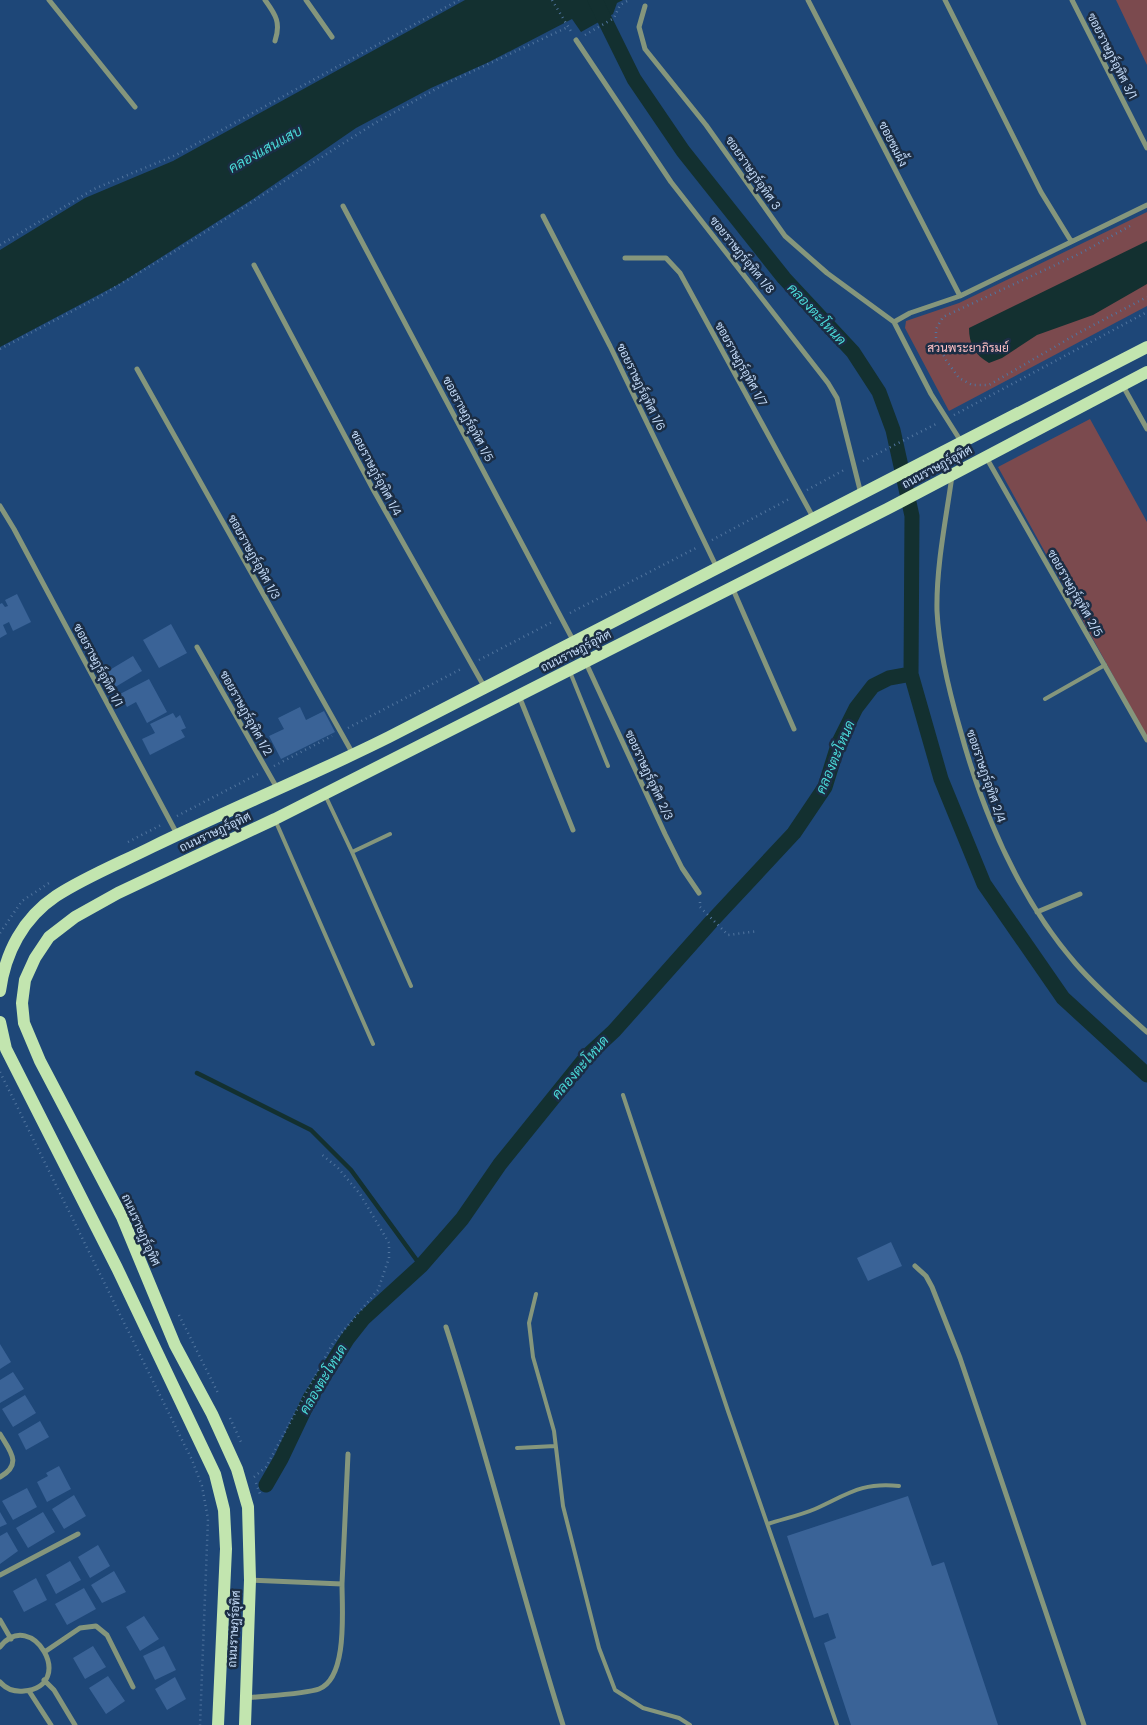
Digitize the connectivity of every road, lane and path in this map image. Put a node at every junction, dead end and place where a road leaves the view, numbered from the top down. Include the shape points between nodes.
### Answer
1 (49, 0) edge
2 (265, 0) edge
3 (306, 0) edge
4 (459, 0) edge
5 (552, 0) edge
6 (628, 0) edge
7 (808, 0) edge
8 (944, 0) edge
9 (1072, 0) edge
10 (645, 6) dead end
11 (332, 37) dead end
12 (582, 37) dead end
13 (576, 40) dead end
14 (275, 41) dead end
15 (135, 107) dead end
16 (1147, 148) edge
17 (1147, 205) edge
18 (343, 206) dead end
19 (543, 216) dead end
20 (1123, 230) dead end
21 (1071, 241) junction
22 (0, 245) edge
23 (625, 258) dead end
24 (254, 265) dead end
25 (960, 296) junction
26 (1147, 297) edge
27 (1147, 312) edge
28 (894, 322) junction
29 (1147, 347) edge
30 (0, 349) edge
31 (137, 369) dead end
32 (1147, 372) edge
33 (1122, 384) junction
34 (947, 418) junction
35 (1147, 429) edge
36 (962, 443) junction
37 (986, 456) junction
38 (855, 465) junction
39 (946, 478) junction
40 (800, 494) junction
41 (862, 495) junction
42 (0, 506) edge
43 (814, 519) junction
44 (705, 543) junction
45 (717, 568) junction
46 (732, 587) junction
47 (561, 618) junction
48 (574, 642) junction
49 (197, 648) dead end
50 (585, 662) junction
51 (472, 664) junction
52 (1105, 665) junction
53 (569, 670) junction
54 (486, 688) junction
55 (518, 696) junction
56 (1045, 699) dead end
57 (794, 729) dead end
58 (341, 732) junction
59 (1147, 740) edge
60 (354, 754) junction
61 (608, 766) dead end
62 (266, 770) junction
63 (277, 788) junction
64 (324, 793) junction
65 (274, 819) junction
66 (169, 820) junction
67 (573, 830) dead end
68 (390, 834) dead end
69 (177, 835) junction
70 (126, 843) dead end
71 (352, 852) junction
72 (58, 878) dead end
73 (699, 893) dead end
74 (1080, 894) dead end
75 (700, 907) dead end
76 (1037, 912) junction
77 (758, 931) dead end
78 (0, 933) edge
79 (410, 986) dead end
80 (0, 991) edge
81 (0, 1022) edge
82 (1147, 1032) edge
83 (373, 1044) dead end
84 (3, 1049) edge
85 (0, 1072) edge
86 (623, 1095) dead end
87 (320, 1153) dead end
88 (915, 1266) dead end
89 (536, 1294) dead end
90 (176, 1310) dead end
91 (446, 1327) dead end
92 (220, 1398) dead end
93 (229, 1415) dead end
94 (0, 1434) edge
95 (555, 1446) junction
96 (517, 1448) dead end
97 (244, 1450) dead end
98 (348, 1454) dead end
99 (251, 1468) dead end
100 (0, 1477) edge
101 (254, 1477) junction
102 (899, 1486) dead end
103 (260, 1498) dead end
104 (768, 1524) junction
105 (78, 1534) dead end
106 (0, 1575) edge
107 (250, 1580) junction
108 (342, 1584) junction
109 (0, 1620) edge
110 (11, 1639) junction
111 (0, 1647) edge
112 (46, 1651) junction
113 (44, 1680) junction
114 (0, 1682) edge
115 (133, 1688) dead end
116 (29, 1691) junction
117 (245, 1698) junction
118 (51, 1725) edge
119 (75, 1725) edge
120 (200, 1725) edge
121 (218, 1725) edge
122 (245, 1725) edge
123 (563, 1725) edge
124 (690, 1725) edge
125 (837, 1725) edge
126 (1084, 1725) edge

1 - 15 street
2 - 14 street via 278,19
3 - 11 street
4 - 22 path via 176,156 94,189
5 - 30 path via 567,25 383,118 99,297
6 - 12 path via 620,5 614,18
7 - 25 street, ซอยชมผึ้ง
8 - 21 street via 1041,192
9 - 16 street, ซอยราษฎร์อุทิศ 3/1
10 - 28 street, ซอยราษฎร์อุทิศ 3 via 639,27 645,49 706,124 785,236 827,273
13 - 38 street, ซอยราษฎร์อุทิศ 1/8 via 671,182 828,383 837,398
17 - 21 street
18 - 47 street, ซอยราษฎร์อุทิศ 1/5
19 - 44 street, ซอยราษฎร์อุทิศ 1/6
20 - 26 path via 943,317 936,329 936,340 959,378 972,385 989,384
21 - 25 street
23 - 40 street, ซอยราษฎร์อุทิศ 1/7 via 666,258 680,273
24 - 51 street, ซอยราษฎร์อุทิศ 1/4 via 374,491
25 - 28 street via 910,313
27 - 34 path
28 - 34 street, ซอยราษฎร์อุทิศ 3
29 - 36 main road, ถนนราษฎร์อุทิศ
31 - 58 street, ซอยราษฎร์อุทิศ 1/3
32 - 33 main road, ถนนราษฎร์อุทิศ
33 - 35 street
33 - 37 main road, ถนนราษฎร์อุทิศ
34 - 36 street, ซอยราษฎร์อุทิศ 3
34 - 38 path
36 - 41 main road, ถนนราษฎร์อุทิศ
37 - 39 main road, ถนนราษฎร์อุทิศ
37 - 52 street, ซอยราษฎร์อุทิศ 2/5
38 - 40 path
38 - 41 street, ซอยราษฎร์อุทิศ 1/8
39 - 46 main road, ถนนราษฎร์อุทิศ
39 - 76 street, ซอยราษฎร์อุทิศ 2/4 via 937,610 946,677 971,770 1000,846
40 - 43 street, ซอยราษฎร์อุทิศ 1/7
40 - 44 path
41 - 43 main road, ถนนราษฎร์อุทิศ
42 - 66 street, ซอยราษฎร์อุทิศ 1/1
43 - 45 main road, ถนนราษฎร์อุทิศ
44 - 45 street, ซอยราษฎร์อุทิศ 1/6
44 - 47 path
45 - 48 main road, ถนนราษฎร์อุทิศ
46 - 50 main road, ถนนราษฎร์อุทิศ
46 - 57 street
47 - 48 street, ซอยราษฎร์อุทิศ 1/5
47 - 51 path
48 - 54 main road, ถนนราษฎร์อุทิศ
49 - 62 street, ซอยราษฎร์อุทิศ 1/2
50 - 53 main road, ถนนราษฎร์อุทิศ
50 - 73 street, ซอยราษฎร์อุทิศ 2/3 via 669,842
51 - 54 street, ซอยราษฎร์อุทิศ 1/4
51 - 58 path
52 - 56 lane
52 - 59 street, ซอยราษฎร์อุทิศ 2/5
53 - 55 main road, ถนนราษฎร์อุทิศ
53 - 61 lane
54 - 60 main road, ถนนราษฎร์อุทิศ
55 - 64 main road, ถนนราษฎร์อุทิศ
55 - 67 street
58 - 60 street, ซอยราษฎร์อุทิศ 1/3
58 - 62 path
60 - 63 main road, ถนนราษฎร์อุทิศ
62 - 63 street, ซอยราษฎร์อุทิศ 1/2
62 - 66 path
63 - 69 main road, ถนนราษฎร์อุทิศ
64 - 65 main road, ถนนราษฎร์อุทิศ
64 - 71 lane
65 - 83 lane
65 - 107 main road, ถนนราษฎร์อุทิศ via 118,893 75,917 48,938 35,958 22,1002 24,1023 40,1061 122,1217 175,1345 237,1469 248,1507
66 - 69 street, ซอยราษฎร์อุทิศ 1/1
66 - 70 path
68 - 71 lane
69 - 80 main road, ถนนราษฎร์อุทิศ via 56,896 33,915 17,936 6,960
71 - 79 lane
72 - 78 path via 22,901
74 - 76 street
75 - 77 path via 728,935
76 - 82 street, ซอยราษฎร์อุทิศ 2/4 via 1076,964
81 - 84 main road, ถนนราษฎร์อุทิศ
84 - 121 main road, ถนนราษฎร์อุทิศ via 117,1268 215,1474 224,1510 226,1548
85 - 120 path via 202,1486 208,1519
86 - 104 lane
87 - 101 path via 360,1194 389,1243 389,1258 378,1290 333,1343 266,1466
88 - 126 street via 932,1286 960,1358
89 - 95 lane via 529,1323 533,1356 554,1431
90 - 92 path
91 - 123 street
93 - 97 path
94 - 100 street via 13,1456 13,1465
95 - 96 lane
95 - 124 lane via 563,1506 599,1648 616,1690 642,1708 678,1718
98 - 108 street
99 - 101 path
101 - 103 path
102 - 104 lane via 864,1486 814,1510
104 - 125 lane
105 - 106 street
107 - 108 street
107 - 117 main road, ถนนราษฎร์อุทิศ
108 - 117 street via 342,1629 336,1671 330,1682 319,1689
109 - 110 street
110 - 111 street
110 - 112 street via 26,1637 41,1644
112 - 113 street via 49,1666
112 - 115 street via 80,1628 96,1626 107,1635
113 - 116 street
113 - 119 street via 54,1690
114 - 116 street via 11,1690
116 - 118 street
117 - 122 main road, ถนนราษฎร์อุทิศ

